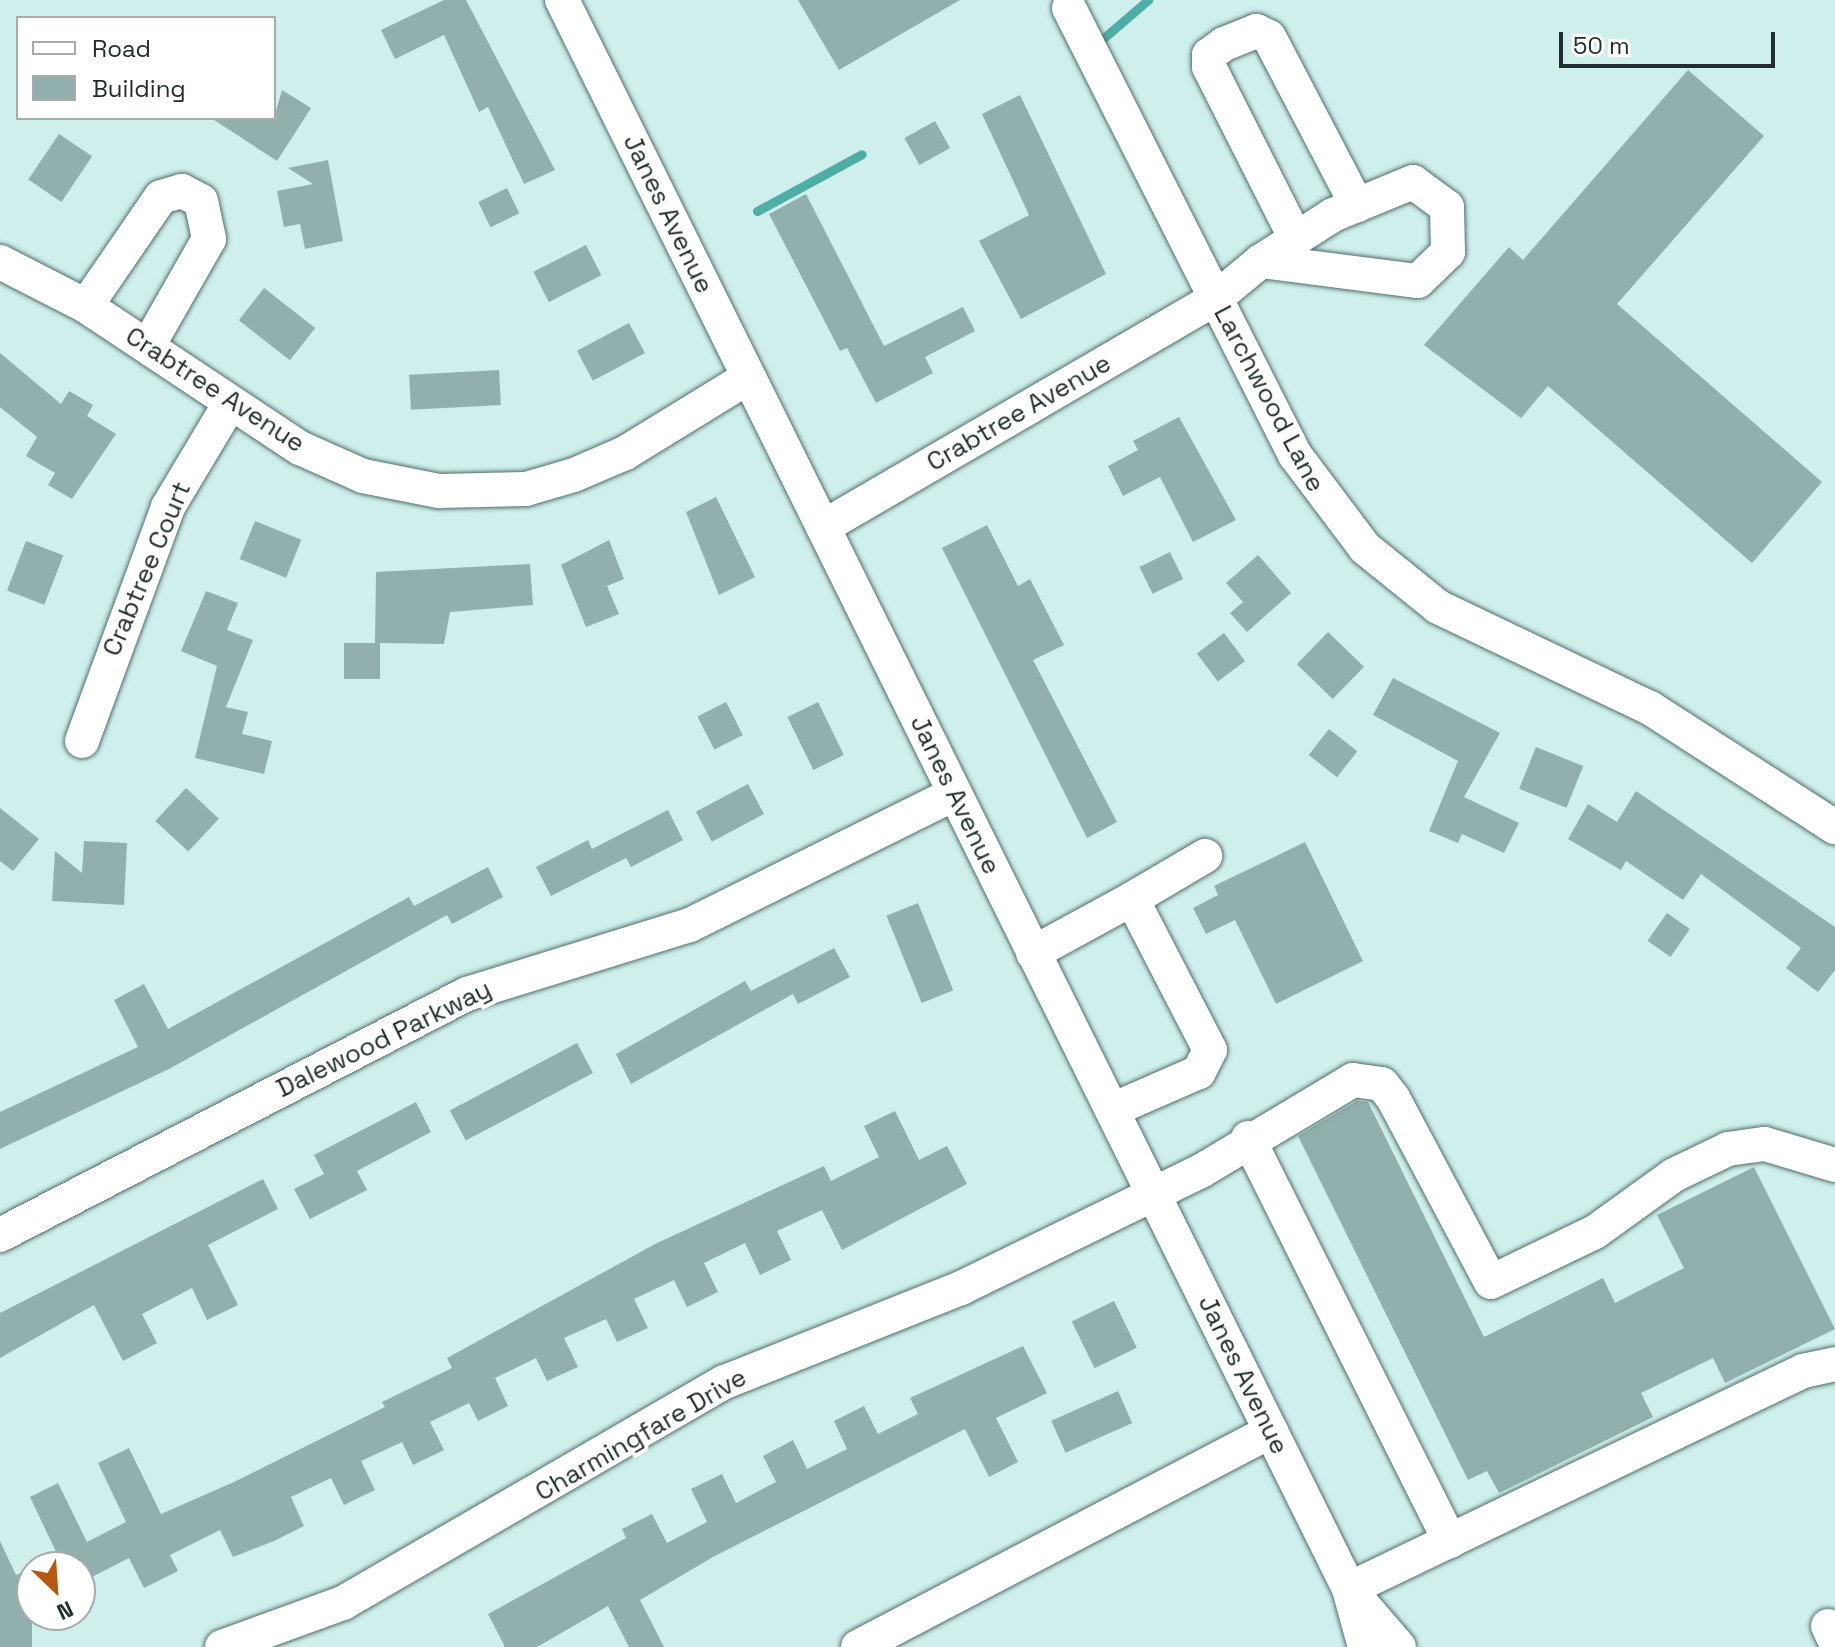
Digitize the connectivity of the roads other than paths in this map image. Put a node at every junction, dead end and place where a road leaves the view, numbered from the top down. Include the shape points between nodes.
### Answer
1 (562, 0) edge
2 (1069, 8) dead end
3 (1357, 205) junction
4 (1296, 239) junction
5 (1261, 261) junction
6 (0, 262) edge
7 (1215, 299) junction
8 (86, 306) junction
9 (148, 346) junction
10 (749, 377) junction
11 (229, 405) junction
12 (823, 527) junction
13 (82, 741) dead end
14 (954, 794) junction
15 (1835, 827) edge
16 (1205, 856) dead end
17 (1132, 899) junction
18 (1033, 953) junction
19 (1112, 1110) junction
20 (1248, 1138) junction
21 (1835, 1165) edge
22 (1154, 1195) junction
23 (0, 1235) edge
24 (1835, 1364) edge
25 (1271, 1431) junction
26 (1450, 1541) junction
27 (1349, 1589) junction
28 (222, 1647) edge
29 (858, 1647) edge
30 (1365, 1647) edge
31 (1399, 1647) edge

1 - 10 street, Janes Avenue
2 - 7 street, Larchwood Lane
3 - 4 street, Crabtree Avenue
3 - 4 street via 1269,37 1256,31 1224,44 1209,55 1209,67
3 - 5 street, Crabtree Avenue via 1413,182 1447,207 1448,252 1418,281
4 - 5 street, Crabtree Avenue
5 - 7 street, Crabtree Avenue
6 - 8 street, Crabtree Avenue
7 - 12 street, Crabtree Avenue
7 - 15 street, Larchwood Lane via 1314,487 1403,582 1461,619 1650,708
8 - 9 street, Crabtree Avenue
8 - 9 street via 161,197 182,191 201,201 209,239
9 - 11 street, Crabtree Avenue
10 - 11 street, Crabtree Avenue via 625,453 558,480 484,493 363,476
10 - 12 street, Janes Avenue
11 - 13 street, Crabtree Court via 168,507
12 - 14 street, Janes Avenue
14 - 18 street, Janes Avenue
14 - 23 street, Dalewood Parkway via 690,925 467,994
16 - 17 street
17 - 18 street
17 - 19 street via 1210,1050 1199,1072
18 - 19 street, Janes Avenue
19 - 22 street, Janes Avenue
20 - 21 street, Charmingfare Drive via 1353,1080 1382,1084 1491,1282 1595,1232 1674,1175 1745,1143
20 - 22 street, Charmingfare Drive
20 - 26 street
22 - 25 street, Janes Avenue
22 - 28 street, Charmingfare Drive via 961,1288 725,1382 426,1561 310,1618
24 - 26 street via 1803,1371
25 - 27 street, Janes Avenue
25 - 29 street
26 - 27 street
27 - 30 street, Janes Avenue
27 - 31 street, Janes Avenue

